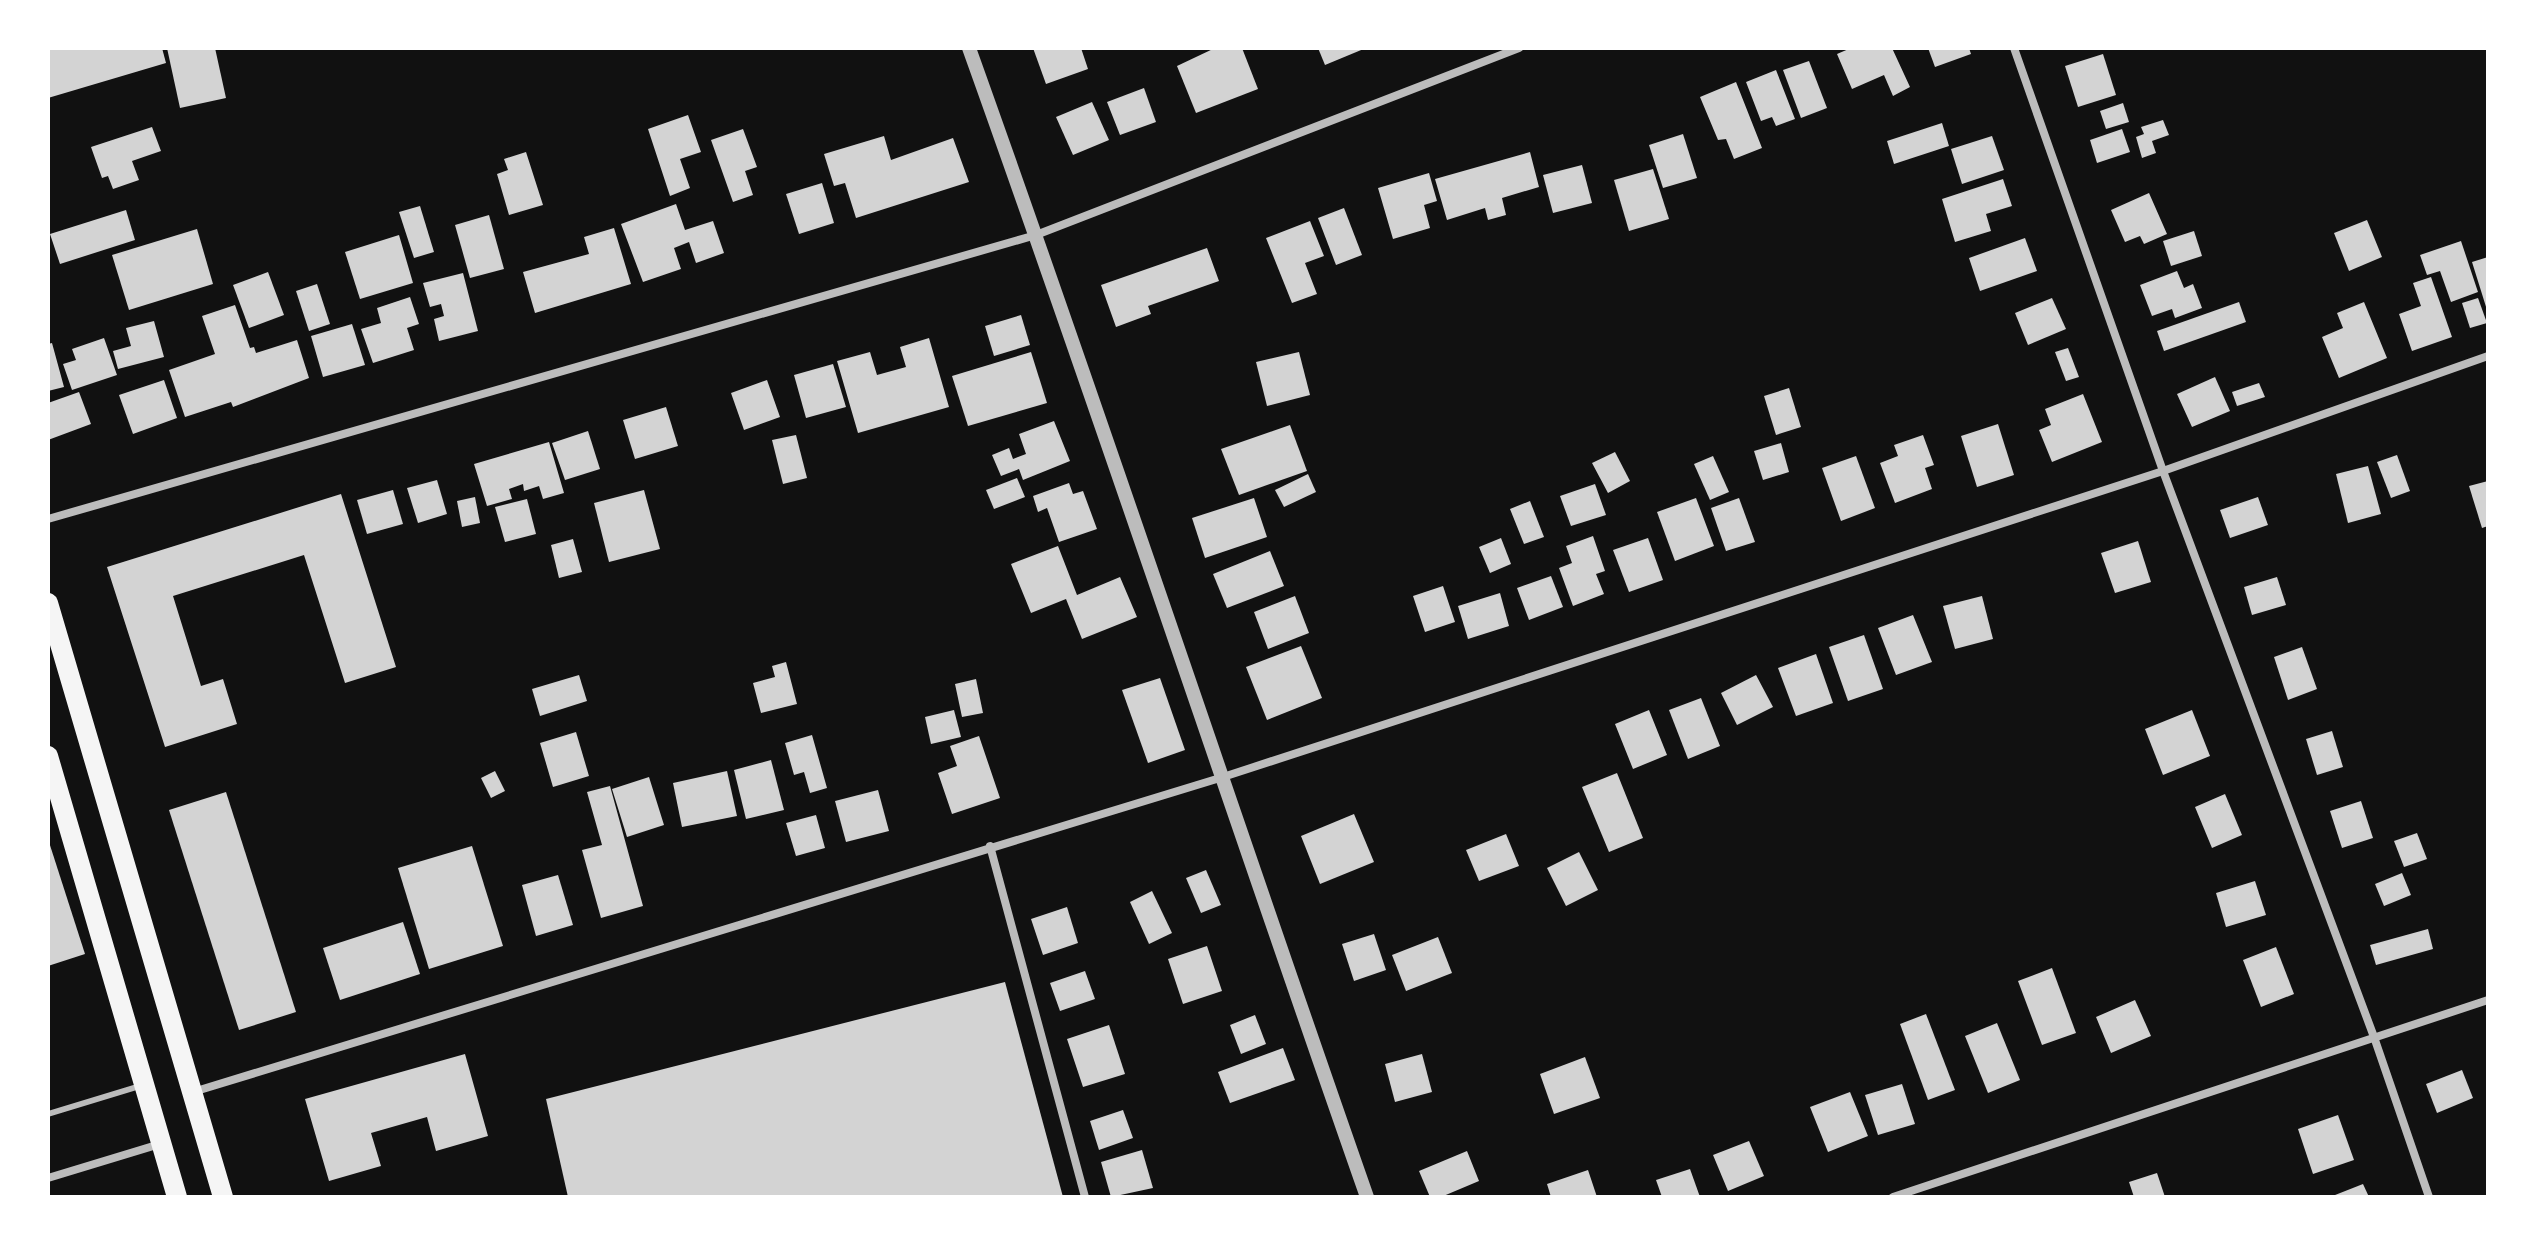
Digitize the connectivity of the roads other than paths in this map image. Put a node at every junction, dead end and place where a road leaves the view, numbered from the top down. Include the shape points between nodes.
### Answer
1 (969, 48) edge
2 (1519, 48) edge
3 (2014, 48) edge
4 (1036, 235) junction
5 (2488, 356) edge
6 (2163, 471) junction
7 (48, 519) edge
8 (48, 603) edge
9 (48, 756) edge
10 (1220, 778) junction
11 (990, 846) junction
12 (2488, 1000) edge
13 (2374, 1037) junction
14 (144, 1085) junction
15 (192, 1092) junction
16 (48, 1114) edge
17 (161, 1143) junction
18 (48, 1178) edge
19 (177, 1197) edge
20 (223, 1197) edge
21 (1085, 1197) edge
22 (1367, 1197) edge
23 (1893, 1197) edge
24 (2429, 1197) edge

1 - 4 street
2 - 4 street
3 - 6 street
4 - 7 street
4 - 10 street
5 - 6 street
6 - 10 street
6 - 13 street
8 - 15 main road
9 - 14 main road
10 - 11 street
10 - 22 street
11 - 15 street
11 - 21 street
12 - 13 street
13 - 23 street
13 - 24 street
14 - 16 lane
14 - 17 main road
15 - 20 main road
17 - 18 street
17 - 19 main road

